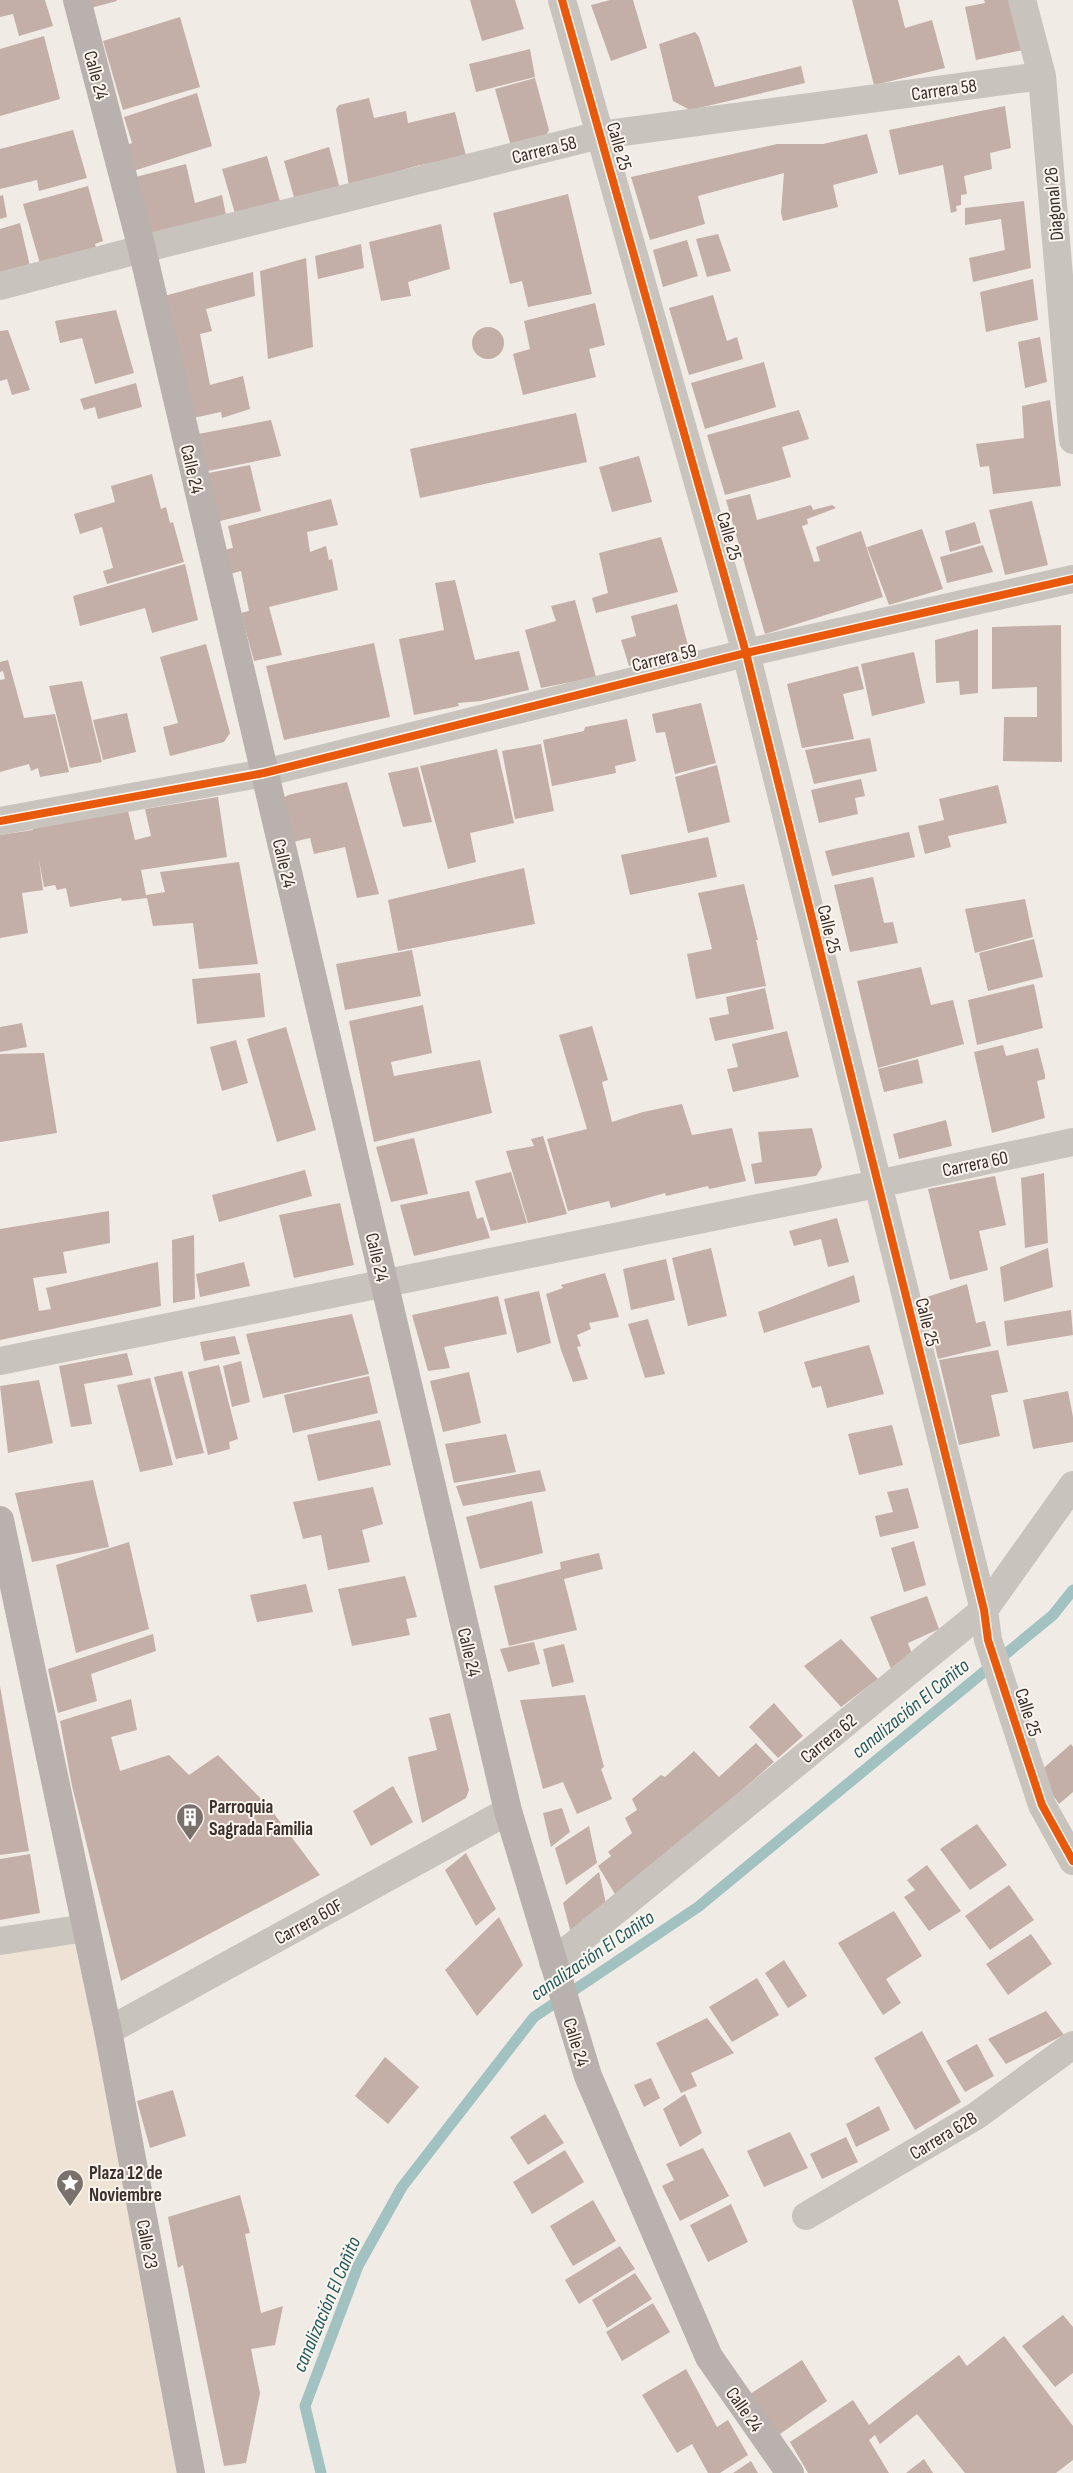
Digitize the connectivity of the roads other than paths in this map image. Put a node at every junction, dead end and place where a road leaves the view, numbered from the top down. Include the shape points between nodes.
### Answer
1 (77, 0) edge
2 (562, 0) edge
3 (1022, 0) edge
4 (1042, 76) junction
5 (600, 136) junction
6 (142, 249) junction
7 (0, 286) edge
8 (1073, 440) edge
9 (1073, 579) edge
10 (746, 654) junction
11 (264, 773) junction
12 (0, 821) edge
13 (1073, 1142) edge
14 (876, 1184) junction
15 (384, 1284) junction
16 (0, 1362) edge
17 (1073, 1485) edge
18 (0, 1520) edge
19 (984, 1610) junction
20 (508, 1811) junction
21 (1073, 1861) edge
22 (86, 1928) junction
23 (0, 1941) edge
24 (555, 1970) junction
25 (108, 2031) junction
26 (1073, 2045) edge
27 (806, 2216) dead end
28 (191, 2473) edge
29 (790, 2473) edge

1 - 6 main road, Calle 24
2 - 5 street, Calle 25
3 - 4 street, Diagonal 26
4 - 5 street, Carrera 58
4 - 8 street, Diagonal 26
5 - 6 street, Carrera 58
5 - 10 street, Calle 25
6 - 7 street, Carrera 58
6 - 11 main road, Calle 24
9 - 10 street, Carrera 59
10 - 11 street, Carrera 59
10 - 14 street, Calle 25
11 - 12 street, Carrera 59
11 - 15 main road, Calle 24
13 - 14 street, Carrera 60
14 - 15 street, Carrera 60
14 - 19 street, Calle 25
15 - 16 street, Carrera 60
15 - 20 main road, Calle 24
17 - 19 street, Carrera 62
18 - 22 main road, Calle 23
19 - 21 street, Calle 25 via 988,1640 1042,1805
19 - 24 street, Carrera 62
20 - 24 main road, Calle 24
20 - 25 street, Carrera 60F
22 - 23 street
22 - 25 main road, Calle 23
24 - 29 main road, Calle 24 via 588,2076 708,2357
25 - 28 main road, Calle 23
26 - 27 street, Carrera 62B via 976,2116

